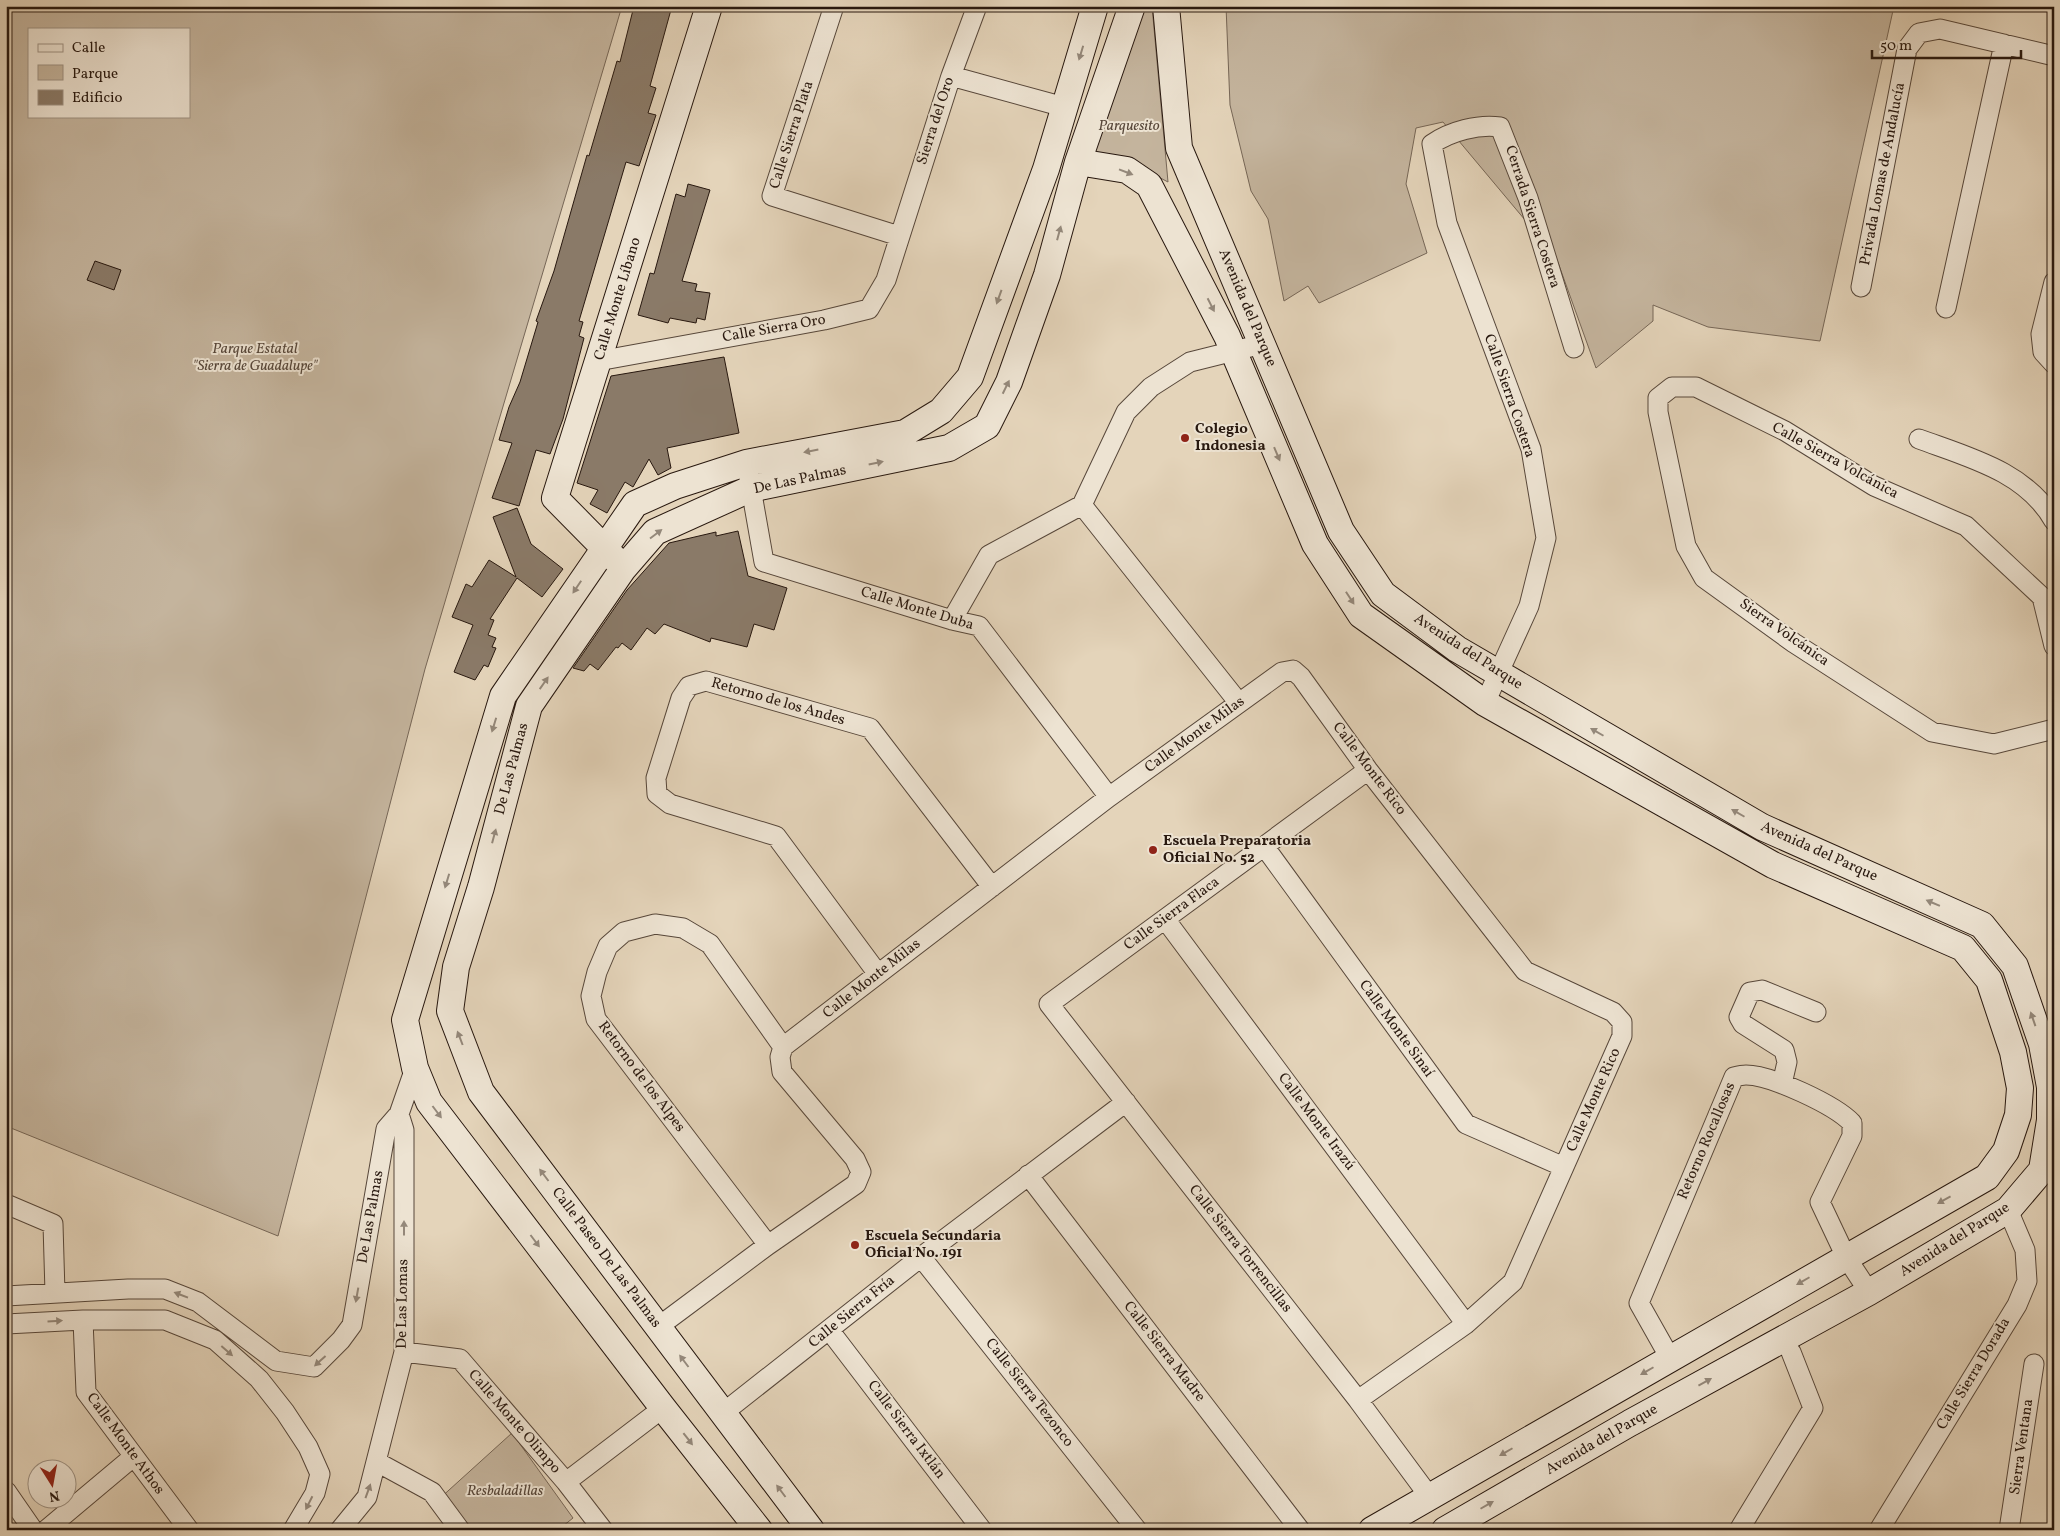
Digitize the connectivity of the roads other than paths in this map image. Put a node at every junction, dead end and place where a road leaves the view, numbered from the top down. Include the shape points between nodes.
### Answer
1 (709, 6) edge
2 (834, 6) edge
3 (976, 6) edge
4 (1095, 6) edge
5 (1132, 6) edge
6 (1166, 6) edge
7 (2004, 44) junction
8 (2054, 56) edge
9 (951, 76) junction
10 (1064, 107) junction
11 (1432, 144) joint
12 (1078, 162) junction
13 (899, 236) junction
14 (1012, 264) junction
15 (1047, 275) junction
16 (2054, 282) edge
17 (1861, 287) dead end
18 (1946, 308) dead end
19 (1262, 344) junction
20 (1574, 348) dead end
21 (1233, 351) junction
22 (2048, 358) edge
23 (598, 361) junction
24 (1672, 387) joint
25 (1919, 439) dead end
26 (746, 463) junction
27 (750, 489) junction
28 (1082, 504) junction
29 (2054, 521) edge
30 (605, 546) junction
31 (623, 569) junction
32 (2048, 590) edge
33 (952, 620) junction
34 (2054, 646) edge
35 (1293, 670) joint
36 (1500, 675) junction
37 (503, 696) junction
38 (1239, 703) junction
39 (1485, 703) junction
40 (529, 706) junction
41 (2054, 729) edge
42 (1368, 770) junction
43 (1109, 797) junction
44 (1785, 838) junction
45 (1264, 846) junction
46 (1773, 865) junction
47 (992, 887) junction
48 (1165, 919) junction
49 (456, 967) joint
50 (878, 974) junction
51 (1049, 1004) joint
52 (1816, 1012) dead end
53 (783, 1047) junction
54 (415, 1068) junction
55 (1782, 1084) junction
56 (1126, 1102) junction
57 (399, 1114) junction
58 (2048, 1162) edge
59 (1564, 1167) junction
60 (1028, 1175) junction
61 (6, 1204) edge
62 (2008, 1210) junction
63 (768, 1245) junction
64 (921, 1256) junction
65 (1846, 1257) junction
66 (1869, 1292) junction
67 (55, 1293) junction
68 (6, 1296) edge
69 (83, 1320) junction
70 (6, 1324) edge
71 (1466, 1324) junction
72 (658, 1327) junction
73 (830, 1331) junction
74 (404, 1352) junction
75 (1790, 1352) dead end
76 (1670, 1358) junction
77 (2034, 1364) dead end
78 (1358, 1400) junction
79 (663, 1408) junction
80 (723, 1413) junction
81 (132, 1457) junction
82 (377, 1462) junction
83 (566, 1482) junction
84 (6, 1491) edge
85 (1429, 1496) junction
86 (24, 1526) edge
87 (46, 1530) edge
88 (188, 1530) edge
89 (293, 1530) edge
90 (340, 1530) edge
91 (460, 1530) edge
92 (603, 1530) edge
93 (759, 1530) edge
94 (810, 1530) edge
95 (982, 1530) edge
96 (1137, 1530) edge
97 (1300, 1530) edge
98 (1372, 1530) edge
99 (1445, 1530) edge
100 (1739, 1530) edge
101 (1879, 1530) edge
102 (2010, 1530) edge

1 - 23 street, Calle Monte Líbano
2 - 13 street, Calle Sierra Plata via 772,196
3 - 9 street, Sierra del Oro
4 -> 10 street
5 - 12 street, De Las Palmas
6 - 19 street, Avenida del Parque via 1179,148
7 - 8 street, Privada Lomas de Andalucía
7 - 17 street, Privada Lomas de Andalucía via 1940,29 1919,33 1907,49
7 - 18 street
9 - 10 street
9 - 13 street, Sierra del Oro
10 - 14 street, De Las Palmas via 1046,170
11 - 20 street, Cerrada Sierra Costera via 1442,137 1484,125 1500,127 1528,198
11 - 36 street, Calle Sierra Costera via 1446,223 1530,449 1546,538 1529,606
15 -> 12 street, De Las Palmas
12 -> 21 street, Avenida del Parque via 1126,170 1149,185
13 - 23 street, Calle Sierra Oro via 886,280 870,309
14 - 15 street
14 -> 26 street, De Las Palmas via 970,377 941,411 905,433
27 -> 15 street, De Las Palmas via 949,448 987,426 1009,382
16 - 22 street via 2041,334
19 - 21 street
19 - 36 street, Avenida del Parque via 1341,531 1383,594 1457,649
21 - 28 street via 1190,362 1151,387 1126,412
21 -> 39 street, Avenida del Parque via 1315,544 1361,615
23 - 30 street, Calle Monte Líbano via 555,498
24 - 32 street, Calle Sierra Volcánica via 1696,387 1785,431 1874,486 1966,526
24 - 41 street, Sierra Volcánica via 1658,398 1658,412 1686,546 1704,578 1794,643 1932,732 1994,744
25 - 29 street via 2000,470 2029,491
26 - 27 street
26 - 30 street, De Las Palmas via 675,486 635,504
31 -> 27 street, De Las Palmas via 655,532
27 - 33 street, Calle Monte Duba via 764,562
28 - 33 street via 988,555
28 - 38 street
30 - 31 street, Calle Monte Líbano
30 -> 37 street, De Las Palmas
40 -> 31 street, De Las Palmas
32 - 34 street, Calle Sierra Volcánica
33 - 43 street, Calle Monte Duba via 979,626
35 - 38 street, Calle Monte Milas via 1282,672
35 - 42 street, Calle Monte Rico
36 - 39 street, Calle Sierra Costera
44 -> 36 street, Avenida del Parque
37 - 40 street
37 -> 54 street, De Las Palmas via 405,1020
38 - 43 street, Calle Monte Milas
39 - 46 street, Avenida del Parque
49 -> 40 street, De Las Palmas via 481,887
42 - 45 street, Calle Sierra Flaca
42 - 59 street, Calle Monte Rico via 1525,971 1613,1012 1622,1022 1622,1036
43 - 47 street, Calle Monte Milas
44 - 46 street
58 -> 44 street, Avenida del Parque via 2050,1087 2042,1044 2015,966 1982,925
45 - 48 street, Calle Sierra Flaca
45 - 59 street, Calle Monte Sinaí via 1466,1124
46 -> 65 street, Avenida del Parque via 1963,948 1989,980 2014,1052 2020,1088 2018,1115 2006,1151 1987,1177
47 - 50 street, Calle Monte Milas
47 - 50 street, Retorno de los Andes via 870,728 706,681 689,686 681,698 656,778 657,794 670,804 776,836
48 - 51 street, Calle Sierra Flaca
48 - 71 street, Calle Monte Irazú
72 -> 49 street, Calle Paseo De Las Palmas via 481,1092 450,1011
50 - 53 street, Calle Monte Milas
51 - 56 street, Calle Sierra Torrencillas
52 - 55 street via 1762,990 1750,992 1739,1017 1743,1024 1784,1050 1787,1062
53 - 63 street via 780,1057 782,1072 855,1159 861,1172 856,1184
53 - 63 street, Retorno de los Alpes via 710,944 683,928 656,924 624,932 608,946 591,996 596,1019
54 - 57 street
54 -> 79 street via 429,1102
55 - 65 street, Retorno Rocallosas via 1842,1113 1852,1123 1852,1136 1820,1202
55 - 76 street, Retorno Rocallosas via 1746,1075 1734,1077 1639,1303
56 - 60 street, Calle Sierra Fría
56 - 78 street, Calle Sierra Torrencillas
57 -> 67 street, De Las Palmas via 386,1128 352,1325 314,1367 276,1362 198,1302 165,1289
74 -> 57 street, De Las Lomas via 404,1130
58 - 62 street, Avenida del Parque
59 - 71 street, Calle Monte Rico via 1513,1282
60 - 64 street, Calle Sierra Fría
60 - 97 street, Calle Sierra Madre
61 - 67 street via 53,1224
62 - 66 street, Avenida del Parque
62 - 101 street, Calle Sierra Dorada via 2025,1250 2028,1281 2017,1305
63 - 72 street
64 - 73 street, Calle Sierra Fría
64 - 96 street, Calle Sierra Tezonco
65 - 66 street, Retorno Rocallosas
65 -> 76 street, Avenida del Parque
99 -> 66 street, Avenida del Parque via 1630,1423
67 - 68 street
70 -> 69 street
69 - 81 street, Calle Monte Athos via 86,1392
69 -> 89 street via 165,1320 215,1340 259,1379 308,1447 320,1474 315,1493
71 - 78 street, Calle Monte Rico
80 -> 72 street, Calle Paseo De Las Palmas
73 - 80 street, Calle Sierra Fría
73 - 95 street, Calle Sierra Ixtlán
74 - 82 street, De Las Lomas
74 - 83 street, Calle Monte Olimpo via 460,1359
75 - 100 street via 1814,1408
76 -> 85 street, Avenida del Parque
77 - 102 street, Sierra Ventana
78 - 85 street, Calle Sierra Torrencillas
79 - 83 street
79 -> 93 street
94 -> 80 street, Calle Paseo De Las Palmas
81 - 87 street
81 - 88 street, Calle Monte Athos
90 -> 82 street, De Las Lomas via 367,1497
82 - 91 street via 432,1492
83 - 92 street, Calle Monte Olimpo
84 - 86 street
85 - 98 street, Avenida del Parque

